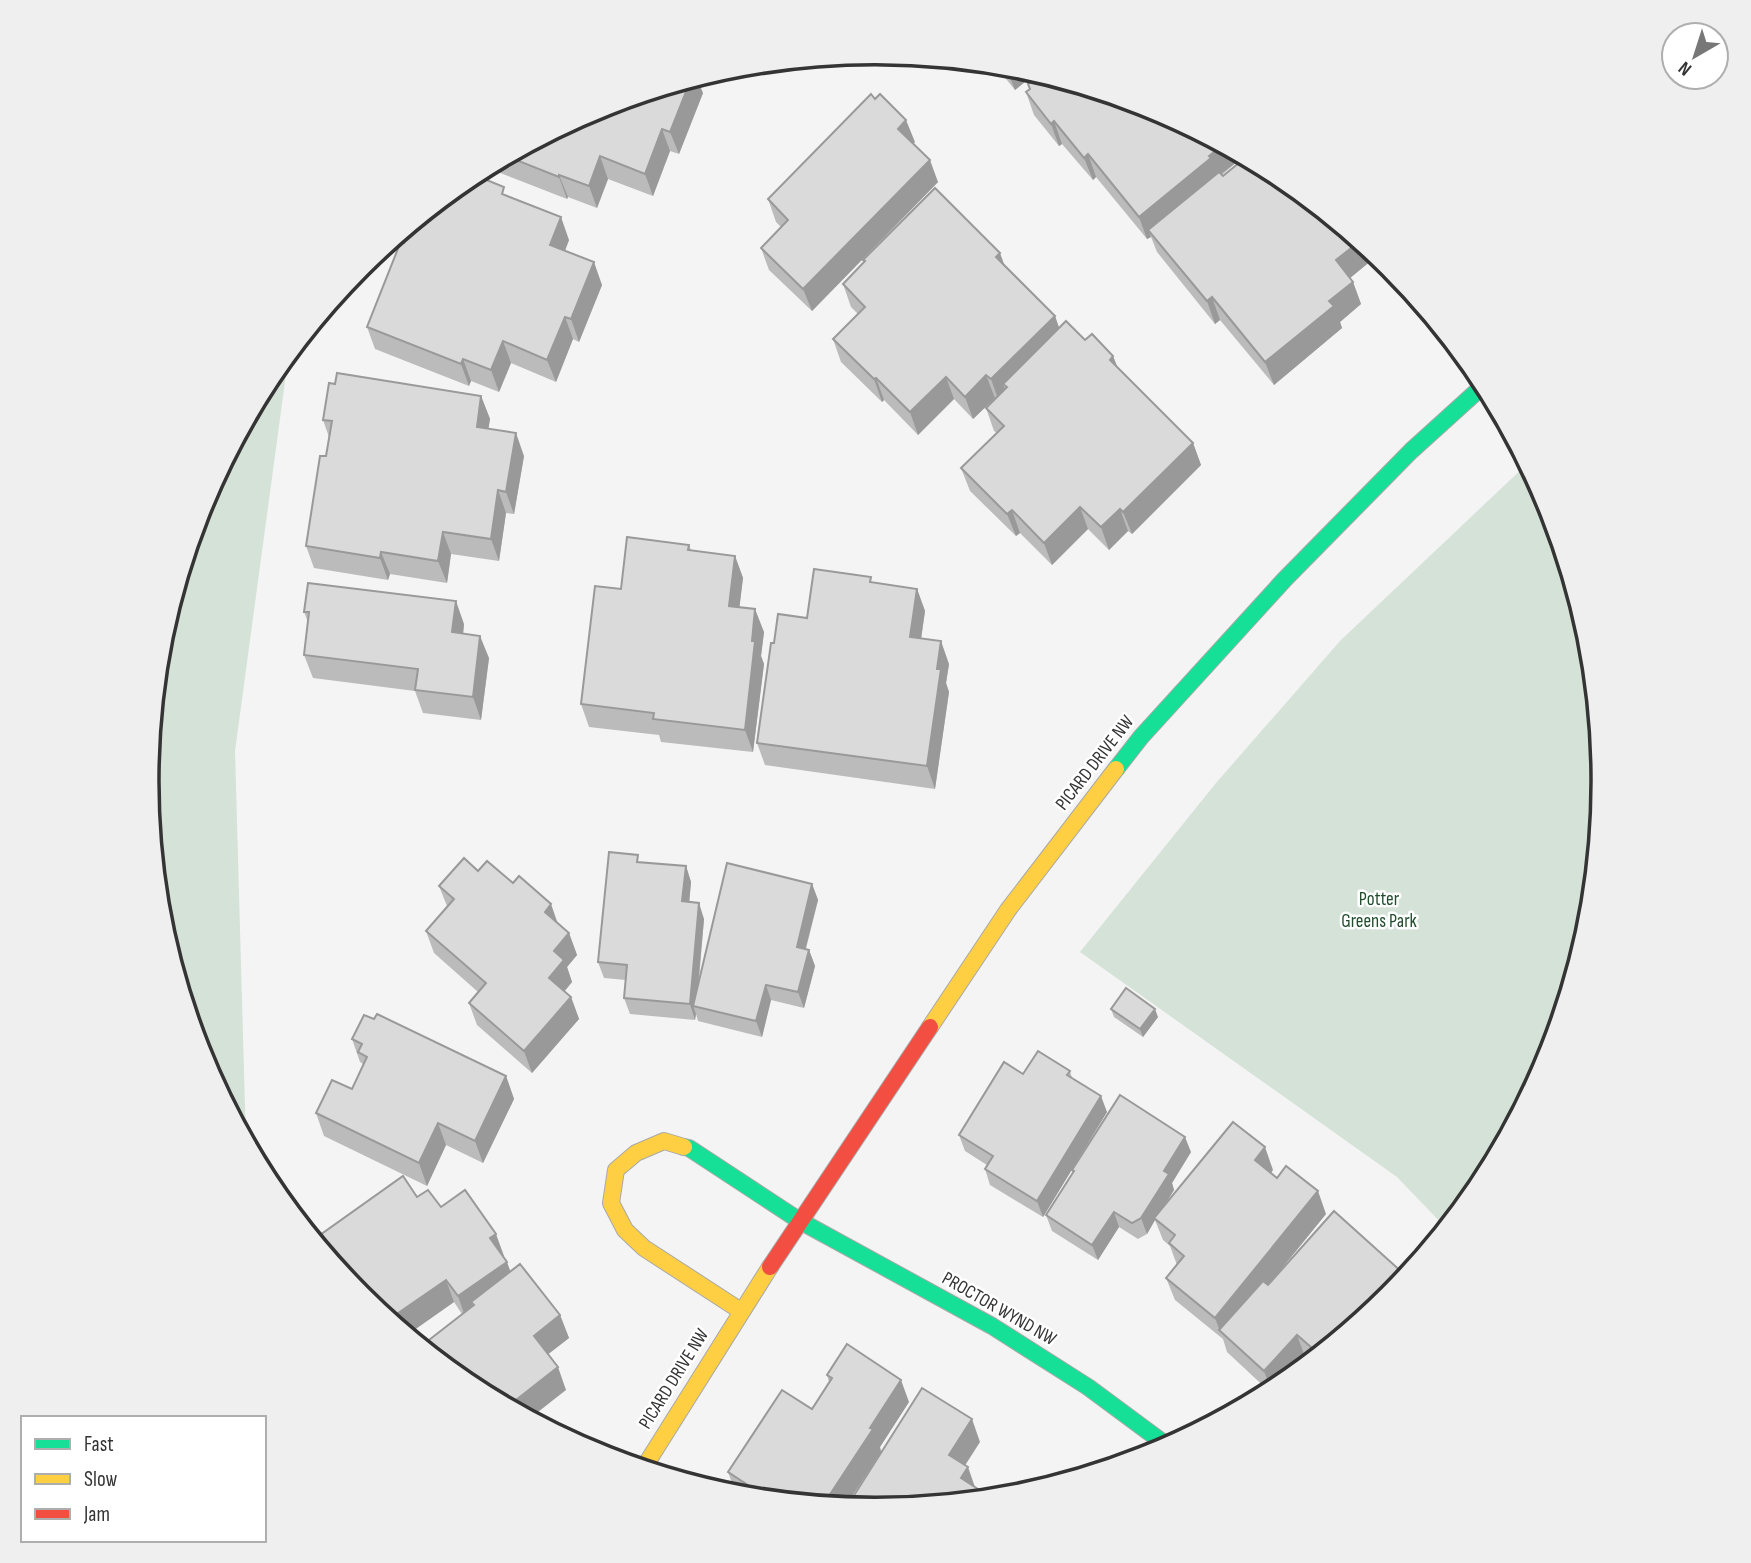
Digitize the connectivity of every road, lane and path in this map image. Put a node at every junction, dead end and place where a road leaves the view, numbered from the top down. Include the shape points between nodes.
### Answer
1 (1476, 392) edge
2 (800, 1221) junction
3 (741, 1311) junction
4 (1159, 1440) edge
5 (648, 1461) edge

1 - 2 street, PICARD DRIVE NW via 1410,451 1285,579 1140,737 1008,909
2 - 3 street, PICARD DRIVE NW
2 - 3 street via 689,1148 664,1141 636,1153 616,1170 611,1203 625,1230 643,1248
2 - 4 street, PROCTOR WYND NW via 992,1326 1088,1387
3 - 5 street, PICARD DRIVE NW

